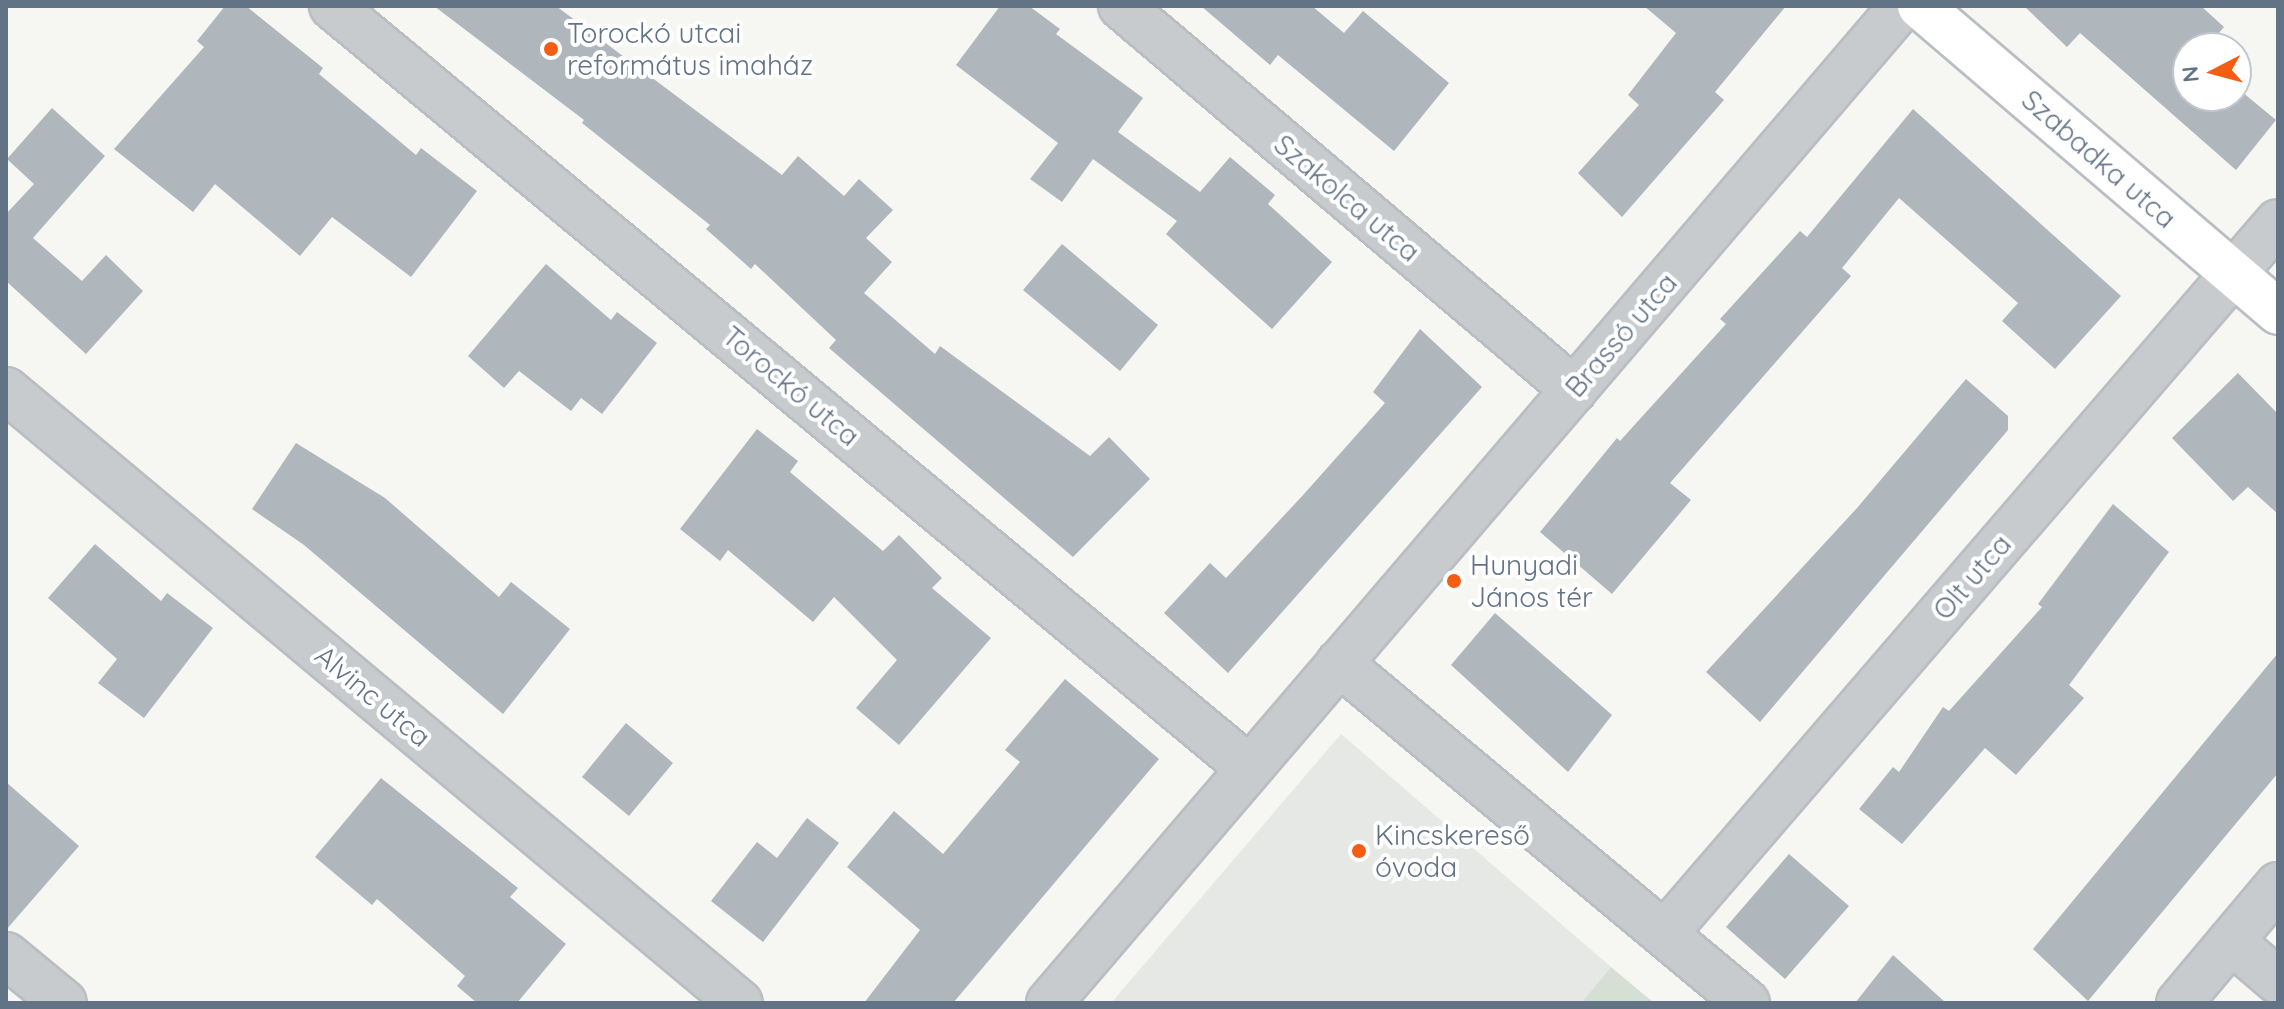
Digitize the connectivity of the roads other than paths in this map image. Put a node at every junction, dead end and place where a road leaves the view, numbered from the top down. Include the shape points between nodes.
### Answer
1 (332, 6) edge
2 (1121, 6) edge
3 (1902, 6) edge
4 (1920, 6) edge
5 (2278, 222) edge
6 (2234, 274) junction
7 (2278, 312) edge
8 (6, 390) edge
9 (1574, 390) junction
10 (1339, 663) junction
11 (1249, 768) junction
12 (2278, 885) edge
13 (1666, 932) junction
14 (2231, 941) junction
15 (6, 955) edge
16 (2278, 981) edge
17 (64, 1003) edge
18 (740, 1003) edge
19 (1049, 1003) edge
20 (1747, 1003) edge
21 (2179, 1003) edge

1 - 11 street, Torockó utca
2 - 9 street, Szakolca utca
3 - 9 street, Brassó utca
4 - 6 street, Szabadka utca
5 - 6 street, Olt utca
6 - 7 street, Szabadka utca
6 - 13 street, Olt utca
8 - 18 street, Alvinc utca
9 - 10 street, Brassó utca
10 - 11 street
10 - 13 street
11 - 19 street
12 - 14 street
13 - 20 street
14 - 16 street
14 - 21 street
15 - 17 street

